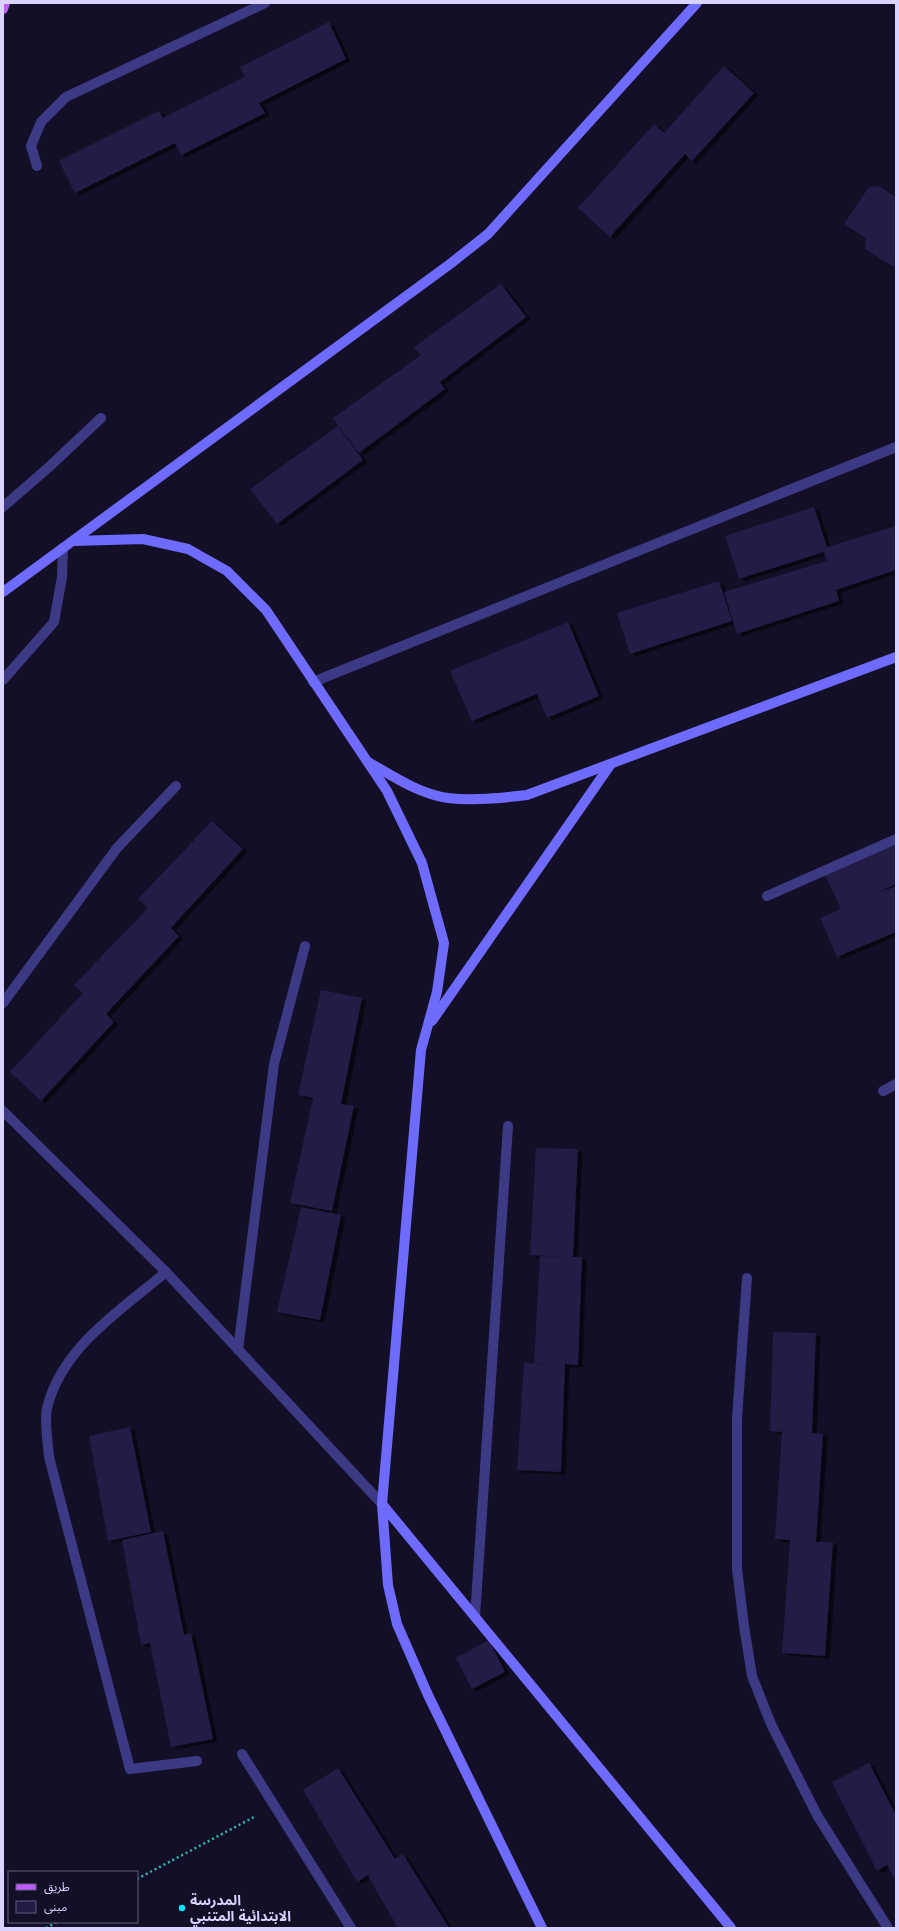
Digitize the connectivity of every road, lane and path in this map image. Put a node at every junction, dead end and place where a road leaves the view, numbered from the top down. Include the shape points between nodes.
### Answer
1 (5, 3) edge
2 (9, 3) edge
3 (265, 3) edge
4 (697, 3) edge
5 (3, 9) edge
6 (37, 166) dead end
7 (100, 418) dead end
8 (896, 447) edge
9 (3, 507) edge
10 (73, 541) junction
11 (63, 548) junction
12 (3, 592) edge
13 (896, 657) edge
14 (3, 680) edge
15 (314, 682) junction
16 (368, 762) junction
17 (611, 764) junction
18 (176, 786) dead end
19 (896, 838) edge
20 (767, 896) dead end
21 (305, 946) dead end
22 (3, 1003) edge
23 (427, 1028) junction
24 (896, 1084) edge
25 (883, 1091) dead end
26 (3, 1111) edge
27 (508, 1126) dead end
28 (166, 1272) junction
29 (747, 1278) dead end
30 (238, 1350) junction
31 (382, 1504) junction
32 (475, 1617) junction
33 (242, 1754) dead end
34 (197, 1761) dead end
35 (275, 1805) junction
36 (138, 1878) edge
37 (55, 1923) edge
38 (46, 1928) edge
39 (351, 1928) edge
40 (542, 1928) edge
41 (731, 1928) edge
42 (888, 1928) edge

1 - 5 main road
2 - 5 main road
3 - 6 street via 66,97 41,122 31,146
4 - 10 main road via 488,234
7 - 9 street
8 - 15 street
10 - 11 main road
10 - 15 main road via 143,539 188,549 227,570 266,610
11 - 12 main road
11 - 14 street via 62,577 54,622
13 - 17 main road
15 - 16 main road
16 - 17 main road via 417,788 446,798 482,800 527,795
16 - 23 main road via 387,791 422,864 444,943 437,992
17 - 23 main road
18 - 22 street via 117,848
19 - 20 street
21 - 30 street via 274,1064
23 - 31 main road via 421,1050
24 - 25 street
26 - 28 street
27 - 32 street
28 - 30 street
28 - 34 street via 86,1340 58,1376 47,1409 49,1457 130,1769
29 - 42 street via 737,1418 737,1569 752,1676 771,1724 817,1815
30 - 31 street
31 - 32 main road
31 - 40 main road via 388,1585 397,1624 428,1695
32 - 41 main road
33 - 35 street
35 - 36 path
35 - 39 street
37 - 38 path

